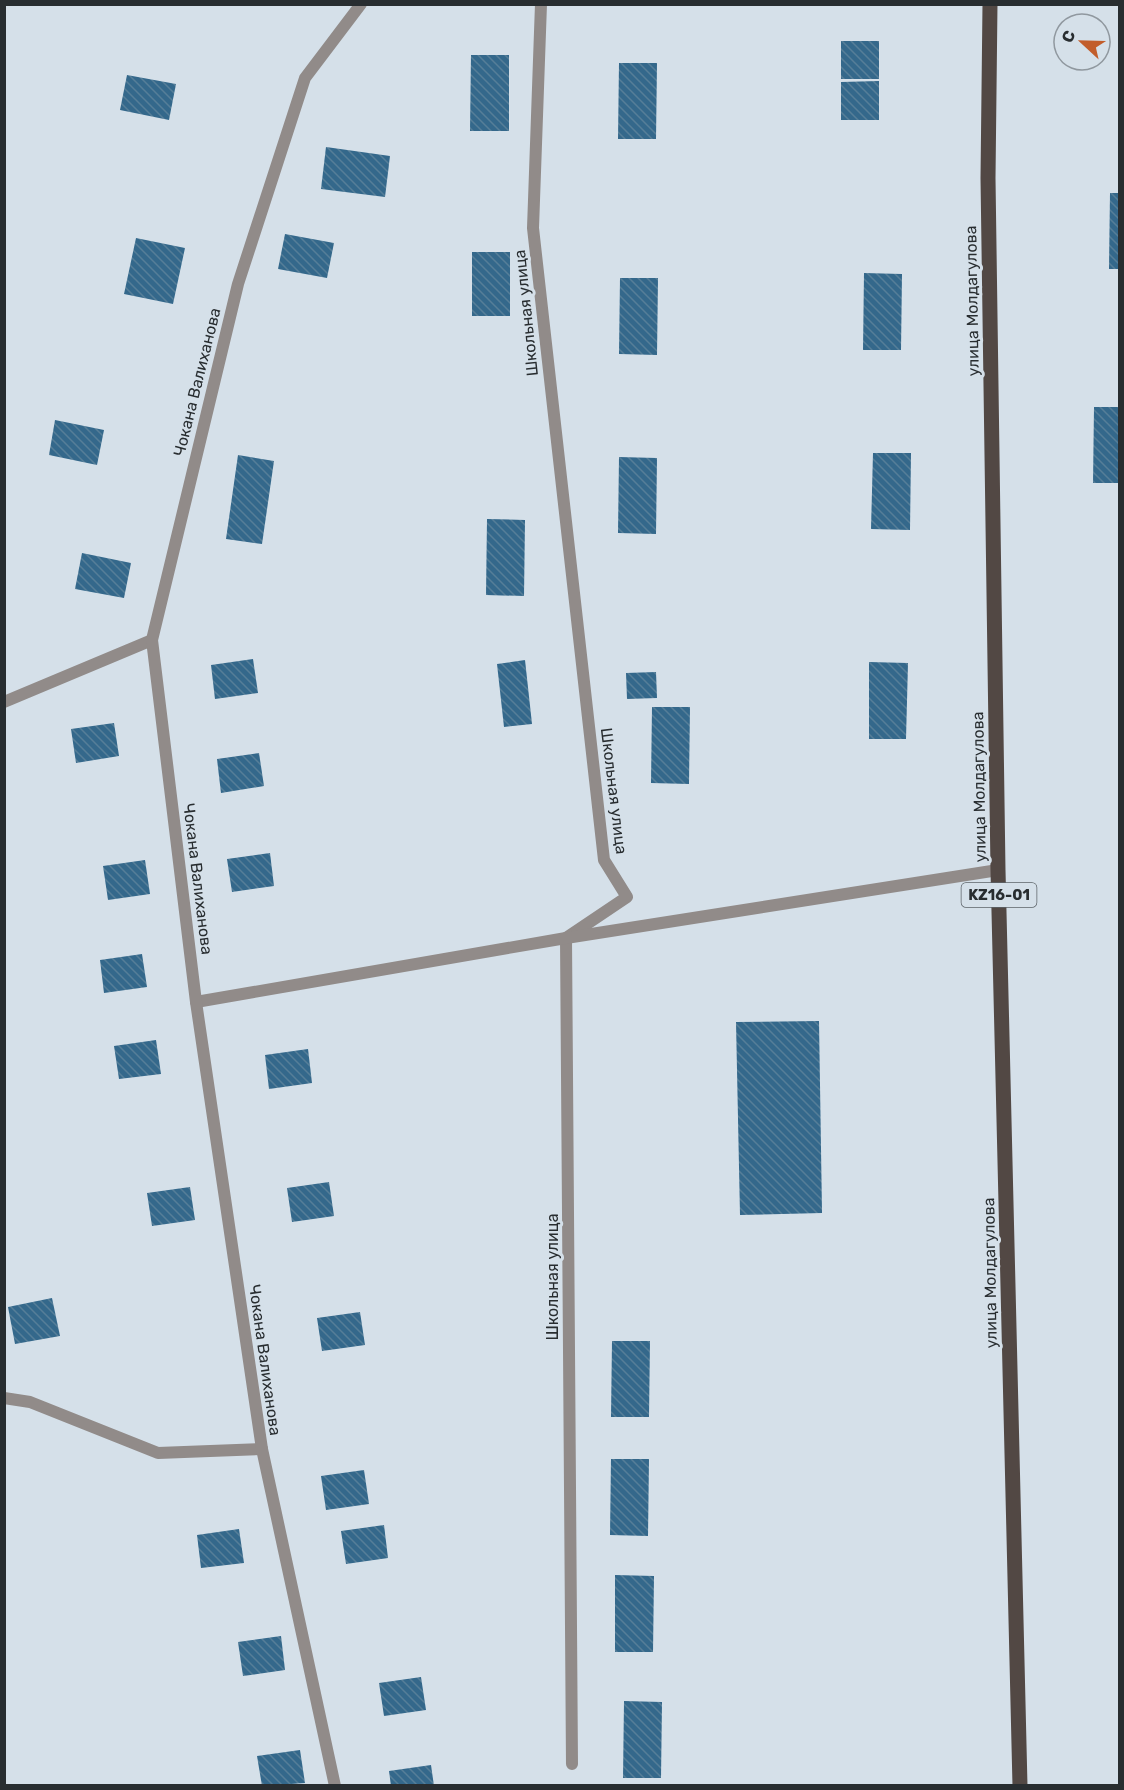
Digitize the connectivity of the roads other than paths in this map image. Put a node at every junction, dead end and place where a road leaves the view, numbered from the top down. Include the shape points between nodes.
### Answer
1 (361, 4) edge
2 (541, 4) edge
3 (990, 4) edge
4 (152, 640) junction
5 (4, 702) edge
6 (998, 870) junction
7 (566, 938) junction
8 (196, 1002) junction
9 (4, 1398) edge
10 (262, 1449) junction
11 (572, 1764) dead end
12 (335, 1785) edge
13 (1020, 1785) edge

1 - 4 street, Чокана Валиханова via 305,78 238,284
2 - 7 street, Школьная улица via 533,228 604,860 627,897
3 - 6 main road, улица Молдагулова / KZ16-01 via 988,178
4 - 5 street
4 - 8 street, Чокана Валиханова
6 - 7 street
6 - 13 main road, улица Молдагулова / KZ16-01
7 - 8 street
7 - 11 street, Школьная улица
8 - 10 street, Чокана Валиханова
9 - 10 street via 30,1401 158,1454
10 - 12 street, Чокана Валиханова

